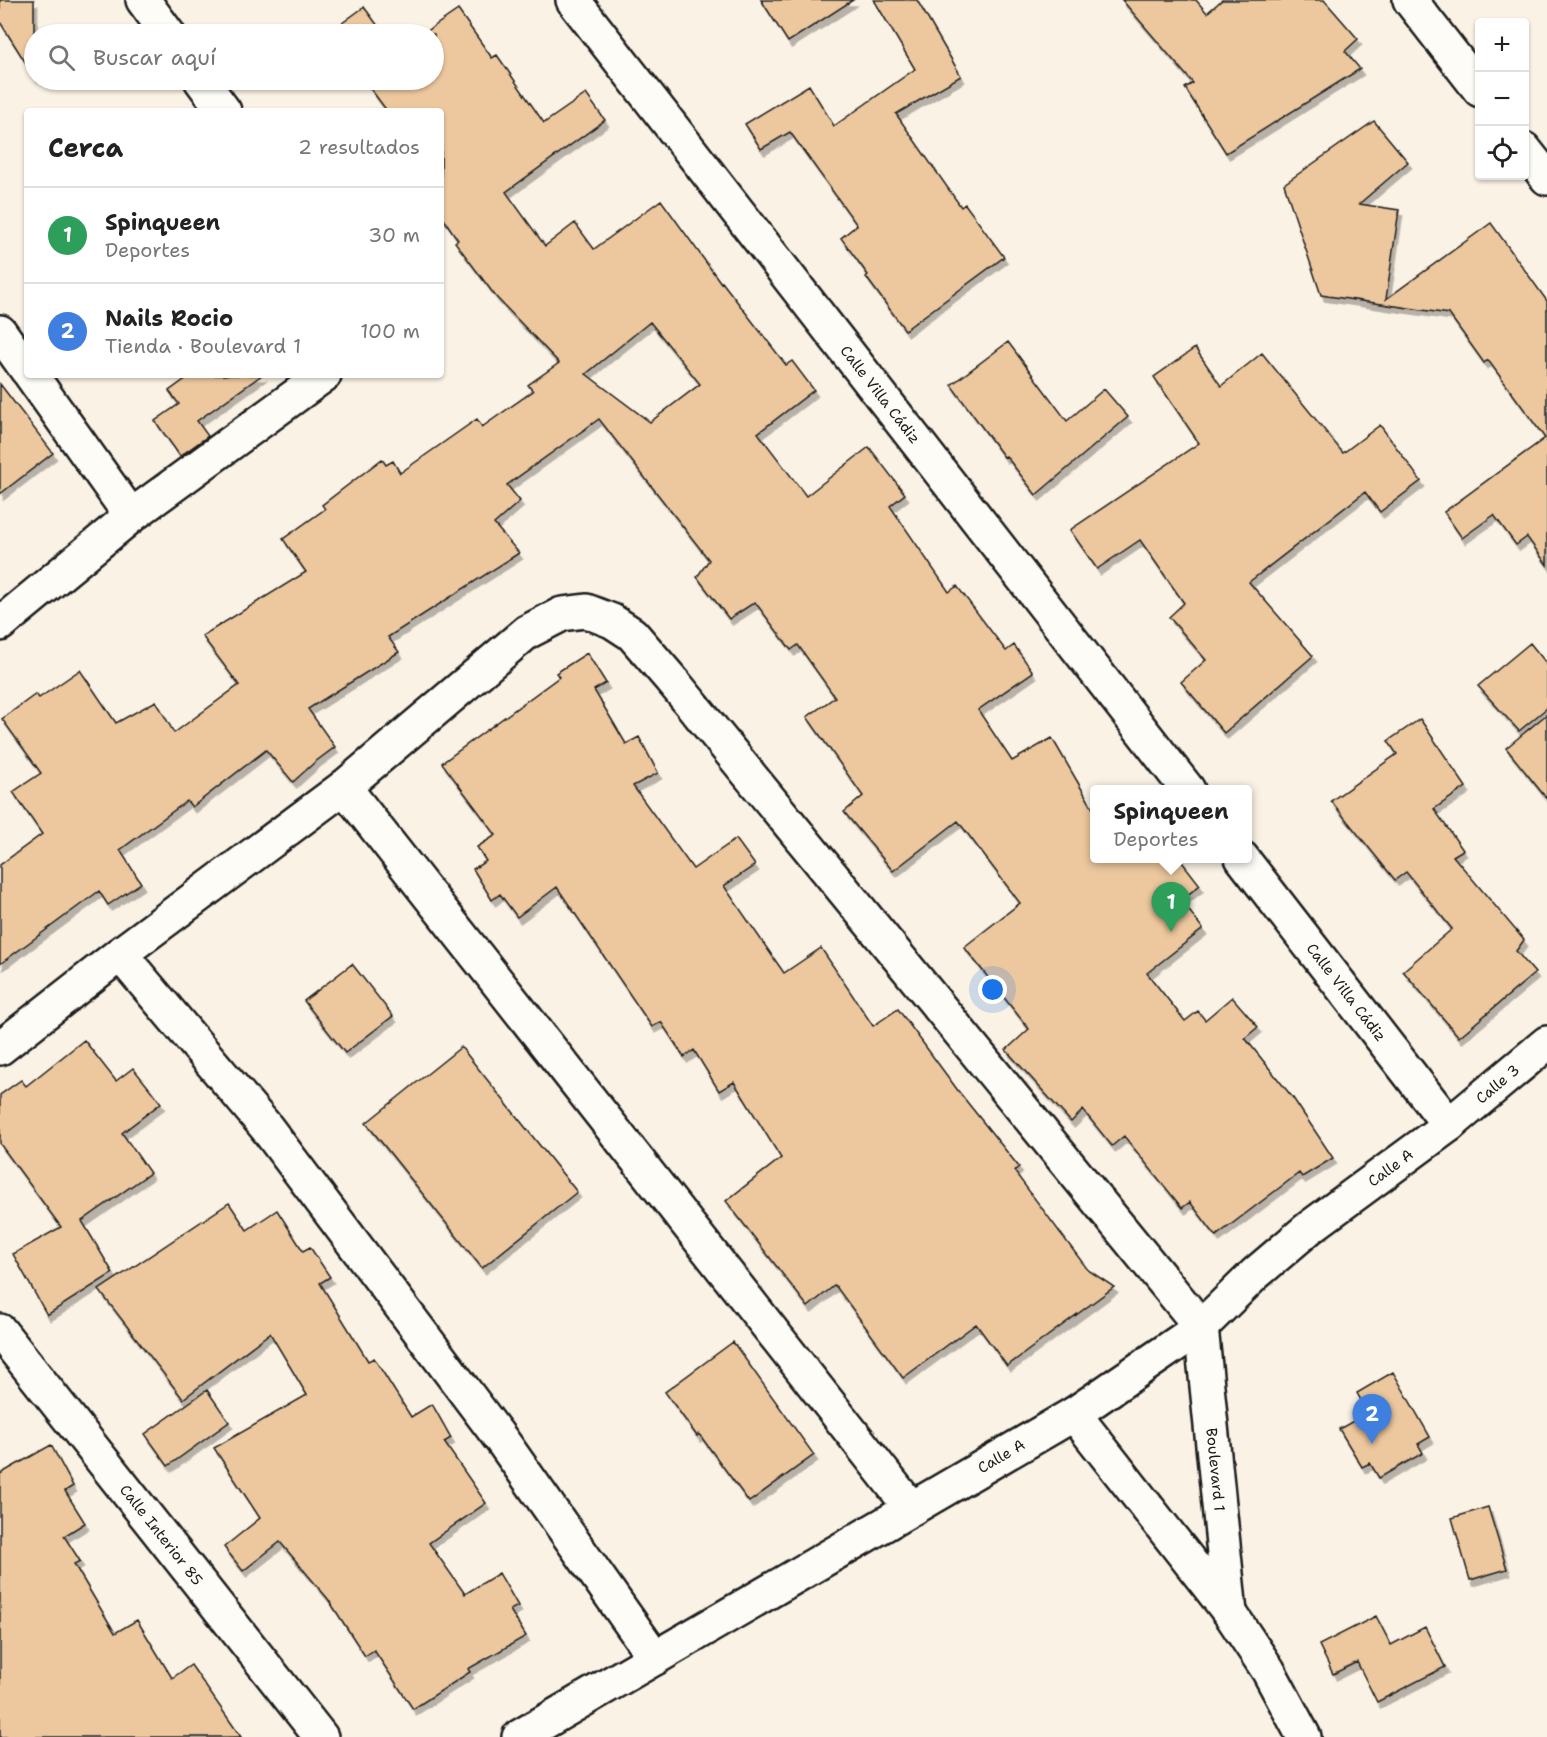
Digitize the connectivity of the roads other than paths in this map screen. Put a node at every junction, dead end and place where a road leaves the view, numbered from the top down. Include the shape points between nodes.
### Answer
1 (143, 0) edge
2 (573, 0) edge
3 (1410, 0) edge
4 (161, 24) edge
5 (1475, 85) edge
6 (208, 90) edge
7 (222, 108) edge
8 (1529, 155) edge
9 (1547, 178) edge
10 (0, 332) edge
11 (24, 366) edge
12 (33, 378) edge
13 (320, 378) edge
14 (131, 516) junction
15 (0, 624) edge
16 (1185, 785) edge
17 (344, 787) junction
18 (1246, 863) edge
19 (120, 954) junction
20 (1547, 1043) edge
21 (0, 1048) edge
22 (1449, 1125) junction
23 (1201, 1327) junction
24 (0, 1331) edge
25 (1074, 1414) junction
26 (911, 1508) junction
27 (1230, 1613) junction
28 (655, 1658) junction
29 (321, 1737) edge
30 (519, 1737) edge
31 (1304, 1737) edge

1 - 4 street
2 - 16 street, Calle Villa Cádiz
3 - 5 street
6 - 7 street
8 - 9 street
10 - 11 street
12 - 14 street
13 - 14 street
14 - 15 street
17 - 19 street
17 - 23 street via 527,632 561,614 586,611 612,621 632,634 675,684
17 - 26 street
18 - 22 street, Calle Villa Cádiz
19 - 21 street
19 - 28 street via 266,1127 503,1442
20 - 22 street, Calle 3
22 - 23 street, Calle A via 1310,1228
23 - 25 street, Calle A
23 - 27 street, Boulevard 1
24 - 29 street, Calle Interior 85
25 - 26 street, Calle A
25 - 27 street, Boulevard 1
26 - 28 street, Calle A
27 - 31 street, Boulevard 1 via 1268,1670
28 - 30 street, Calle A

